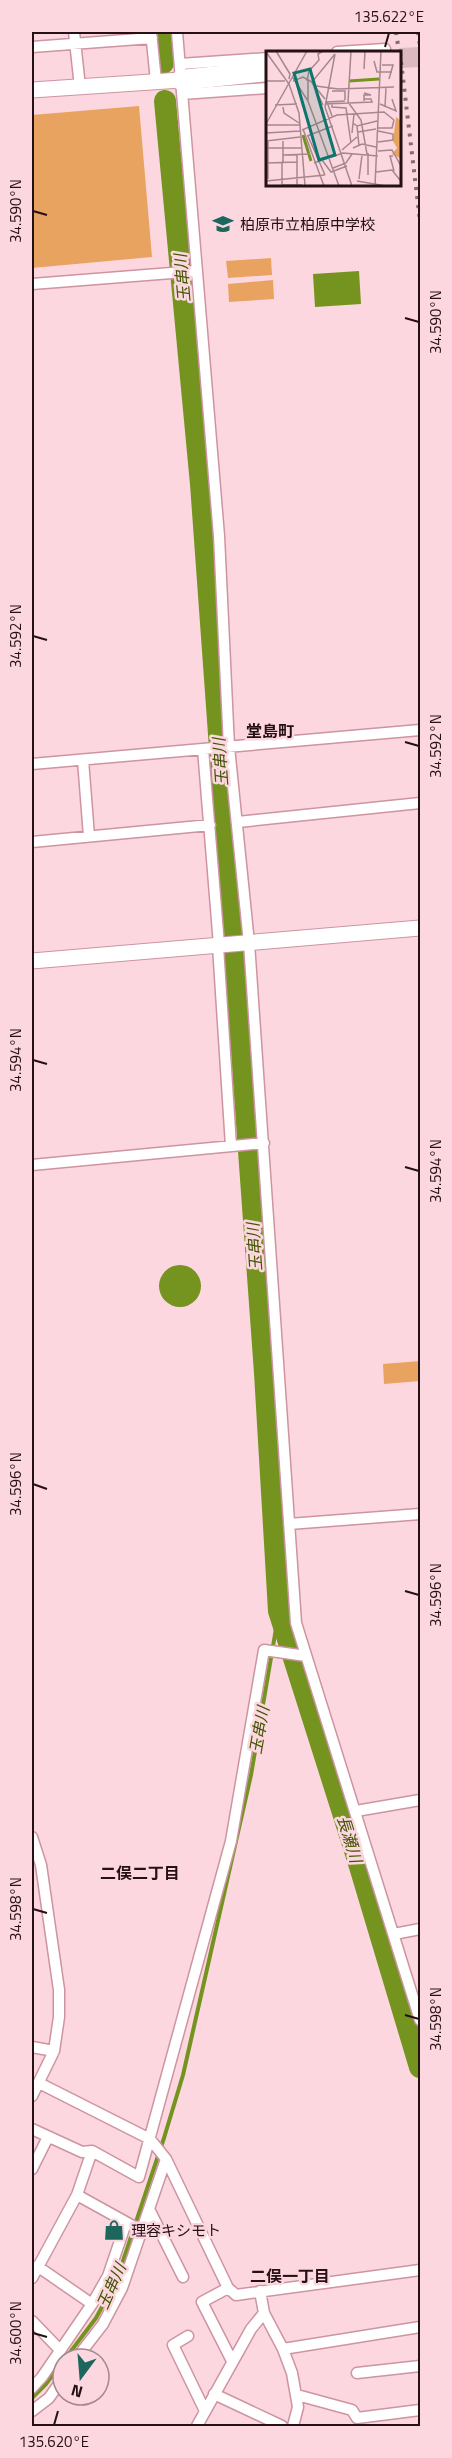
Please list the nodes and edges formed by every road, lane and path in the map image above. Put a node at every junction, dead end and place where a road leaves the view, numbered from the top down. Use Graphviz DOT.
graph roads {
  1 [pos="74,32"];
  2 [pos="177,32"];
  3 [pos="152,35"];
  4 [pos="75,44"];
  5 [pos="32,47"];
  6 [pos="353,51"];
  7 [pos="386,51"];
  8 [pos="266,57"];
  9 [pos="266,71"];
  10 [pos="181,79"];
  11 [pos="156,81"];
  12 [pos="80,87"];
  13 [pos="266,88"];
  14 [pos="32,90"];
  15 [pos="197,271"];
  16 [pos="32,284"];
  17 [pos="420,730"];
  18 [pos="226,747"];
  19 [pos="207,748"];
  20 [pos="83,760"];
  21 [pos="32,764"];
  22 [pos="420,803"];
  23 [pos="238,822"];
  24 [pos="210,825"];
  25 [pos="89,836"];
  26 [pos="32,842"];
  27 [pos="420,928"];
  28 [pos="244,943"];
  29 [pos="220,945"];
  30 [pos="32,961"];
  31 [pos="260,1144"];
  32 [pos="234,1146"];
  33 [pos="32,1165"];
  34 [pos="420,1514"];
  35 [pos="289,1524"];
  36 [pos="306,1656"];
  37 [pos="420,1800"];
  38 [pos="356,1811"];
  39 [pos="32,1837"];
  40 [pos="420,1929"];
  41 [pos="394,1934"];
  42 [pos="420,1974"];
  43 [pos="408,1976"];
  44 [pos="420,2017"];
  45 [pos="32,2047"];
  46 [pos="54,2051"];
  47 [pos="39,2083"];
  48 [pos="32,2096"];
  49 [pos="32,2129"];
  50 [pos="48,2137"];
  51 [pos="150,2139"];
  52 [pos="92,2151"];
  53 [pos="166,2159"];
  54 [pos="32,2169"];
  55 [pos="77,2195"];
  56 [pos="149,2209"];
  57 [pos="126,2223"];
  58 [pos="142,2231"];
  59 [pos="36,2260"];
  60 [pos="420,2270"];
  61 [pos="183,2277"];
  62 [pos="32,2278"];
  63 [pos="228,2288"];
  64 [pos="260,2291"];
  65 [pos="92,2304"];
  66 [pos="264,2313"];
  67 [pos="32,2320"];
  68 [pos="420,2327"];
  69 [pos="188,2336"];
  70 [pos="57,2347"];
  71 [pos="62,2347"];
  72 [pos="85,2347"];
  73 [pos="283,2349"];
  74 [pos="232,2361"];
  75 [pos="51,2364"];
  76 [pos="420,2367"];
  77 [pos="357,2373"];
  78 [pos="32,2388"];
  79 [pos="214,2394"];
  80 [pos="51,2395"];
  81 [pos="297,2395"];
  82 [pos="420,2410"];
  83 [pos="32,2411"];
  84 [pos="206,2411"];
  85 [pos="199,2426"];
  86 [pos="282,2427"];
  87 [pos="293,2427"];
  1 -- 4 [label="street"];
  2 -- 10 [label="street"];
  3 -- 4 [label="street"];
  3 -- 11 [label="street"];
  4 -- 5 [label="street"];
  4 -- 12 [label="street"];
  6 -- 7 [label="street"];
  8 -- 10 [label="street"];
  9 -- 10 [label="highway"];
  10 -- 11 [label="street"];
  10 -- 13 [label="street"];
  10 -- 15 [label="street"];
  11 -- 12 [label="street"];
  12 -- 14 [label="street"];
  15 -- 16 [label="street"];
  15 -- 18 [label="street"];
  17 -- 18 [label="street"];
  18 -- 19 [label="street"];
  18 -- 23 [label="street"];
  19 -- 20 [label="street"];
  19 -- 24 [label="street"];
  20 -- 21 [label="street"];
  20 -- 25 [label="street"];
  22 -- 23 [label="street"];
  23 -- 28 [label="street"];
  24 -- 25 [label="street"];
  24 -- 29 [label="street"];
  25 -- 26 [label="street"];
  27 -- 28 [label="street"];
  28 -- 29 [label="street"];
  28 -- 31 [label="street"];
  29 -- 30 [label="street"];
  29 -- 32 [label="street"];
  31 -- 32 [label="street"];
  31 -- 35 [label="street"];
  32 -- 33 [label="street"];
  34 -- 35 [label="street"];
  35 -- 36 [label="street"];
  36 -- 38 [label="street"];
  36 -- 51 [label="street"];
  37 -- 38 [label="street"];
  38 -- 41 [label="street"];
  39 -- 46 [label="street"];
  40 -- 41 [label="street"];
  41 -- 43 [label="street"];
  42 -- 43 [label="street"];
  43 -- 44 [label="street"];
  45 -- 46 [label="street"];
  46 -- 47 [label="street"];
  47 -- 48 [label="street"];
  47 -- 51 [label="street"];
  49 -- 50 [label="street"];
  50 -- 52 [label="street"];
  50 -- 54 [label="street"];
  51 -- 52 [label="street"];
  51 -- 53 [label="street"];
  52 -- 55 [label="street"];
  53 -- 56 [label="street"];
  53 -- 63 [label="street"];
  55 -- 57 [label="street"];
  55 -- 59 [label="street"];
  56 -- 58 [label="street"];
  56 -- 61 [label="street"];
  57 -- 58 [label="street"];
  57 -- 65 [label="street"];
  58 -- 72 [label="street"];
  59 -- 62 [label="street"];
  59 -- 65 [label="street"];
  60 -- 64 [label="street"];
  63 -- 64 [label="street"];
  63 -- 74 [label="street"];
  64 -- 66 [label="street"];
  65 -- 71 [label="street"];
  66 -- 73 [label="street"];
  66 -- 74 [label="street"];
  67 -- 70 [label="street"];
  68 -- 73 [label="street"];
  69 -- 84 [label="street"];
  73 -- 81 [label="street"];
  74 -- 79 [label="street"];
  75 -- 78 [label="street"];
  76 -- 77 [label="street"];
  79 -- 84 [label="street"];
  79 -- 86 [label="street"];
  80 -- 83 [label="street"];
  81 -- 82 [label="street"];
  81 -- 87 [label="street"];
  84 -- 85 [label="street"];
}
